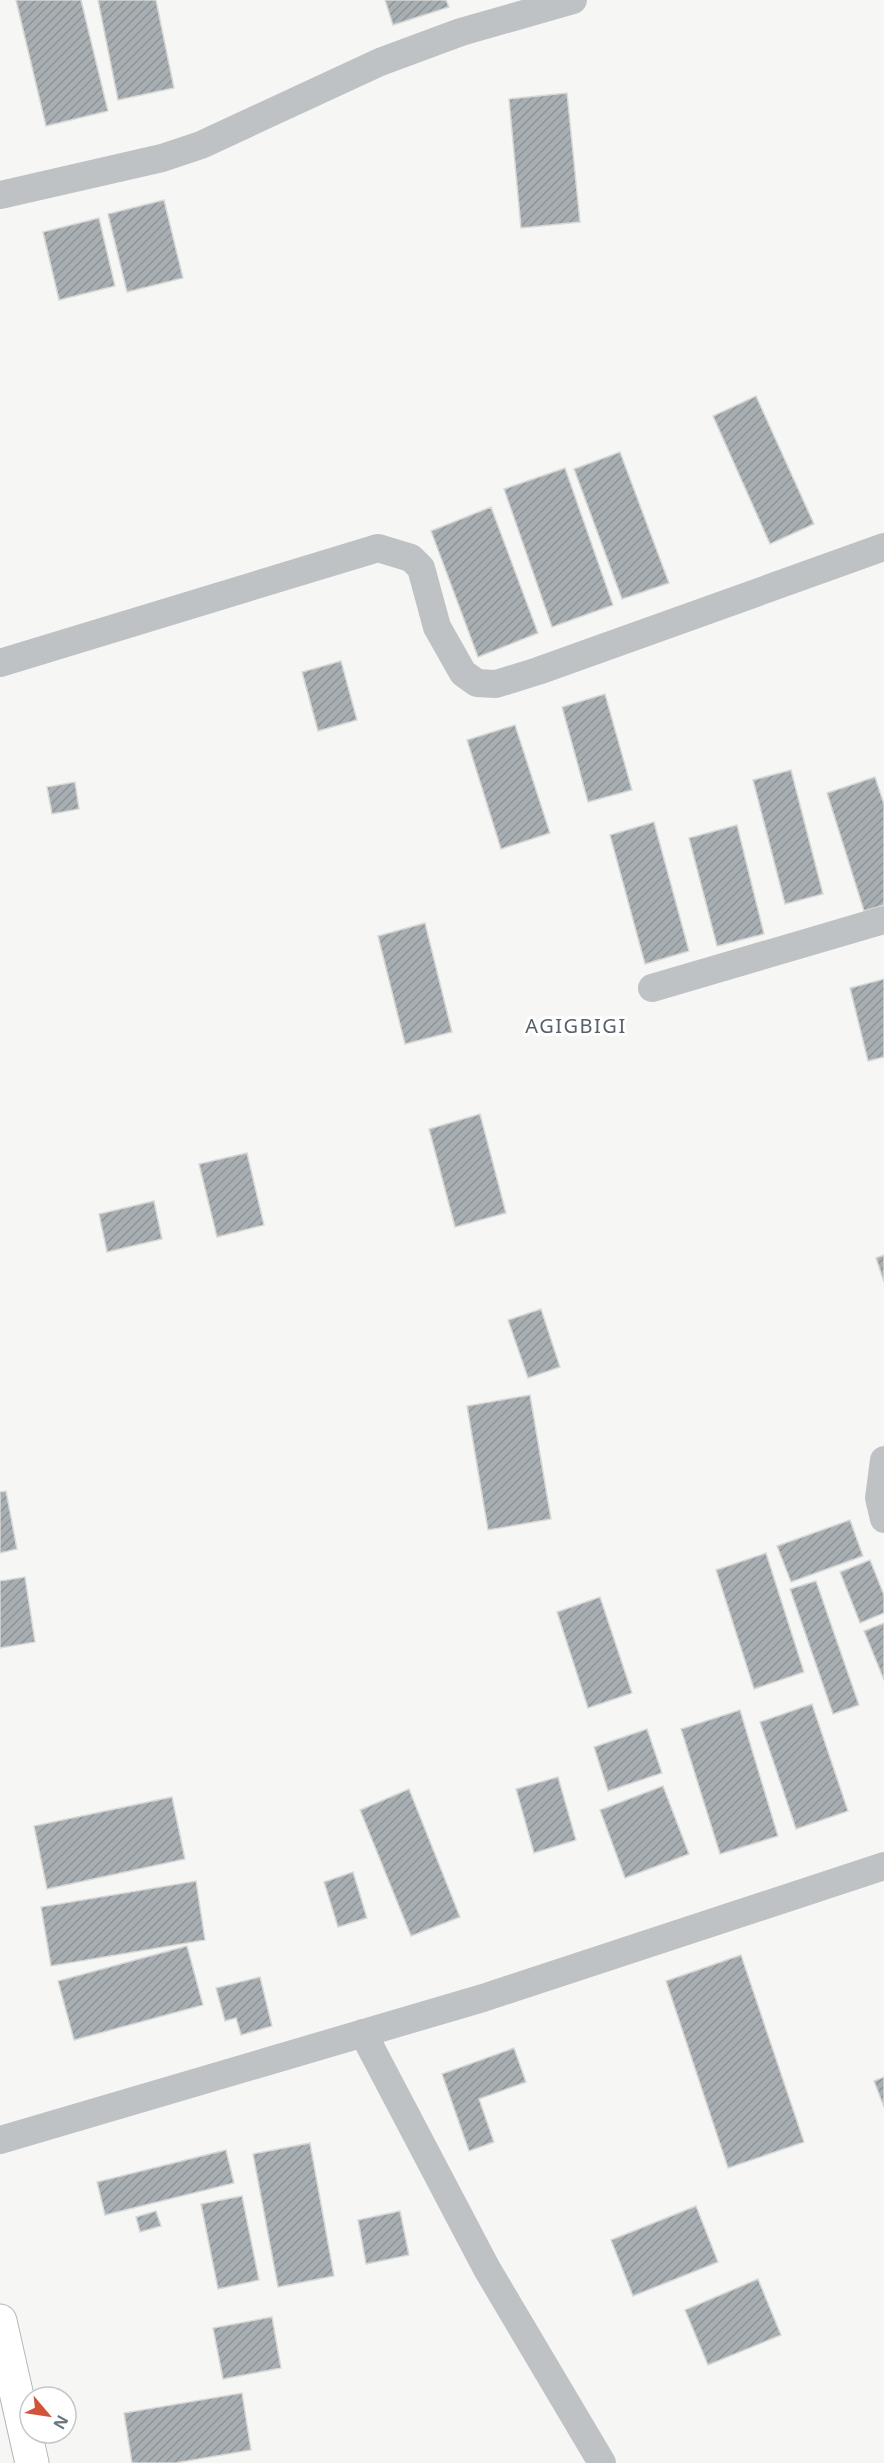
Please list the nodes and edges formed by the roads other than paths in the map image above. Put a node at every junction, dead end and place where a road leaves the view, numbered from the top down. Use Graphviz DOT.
graph roads {
  1 [pos="573,0"];
  2 [pos="0,195"];
  3 [pos="884,547"];
  4 [pos="0,663"];
  5 [pos="884,920"];
  6 [pos="652,988"];
  7 [pos="884,1460"];
  8 [pos="884,1520"];
  9 [pos="884,1866"];
  10 [pos="363,2033"];
  11 [pos="0,2140"];
  12 [pos="0,2321"];
  13 [pos="32,2463"];
  14 [pos="602,2463"];
  1 -- 2 [label="street"];
  3 -- 4 [label="street"];
  5 -- 6 [label="street"];
  7 -- 8 [label="street"];
  9 -- 10 [label="street"];
  10 -- 11 [label="street"];
  10 -- 14 [label="street"];
  12 -- 13 [label="main road"];
}
